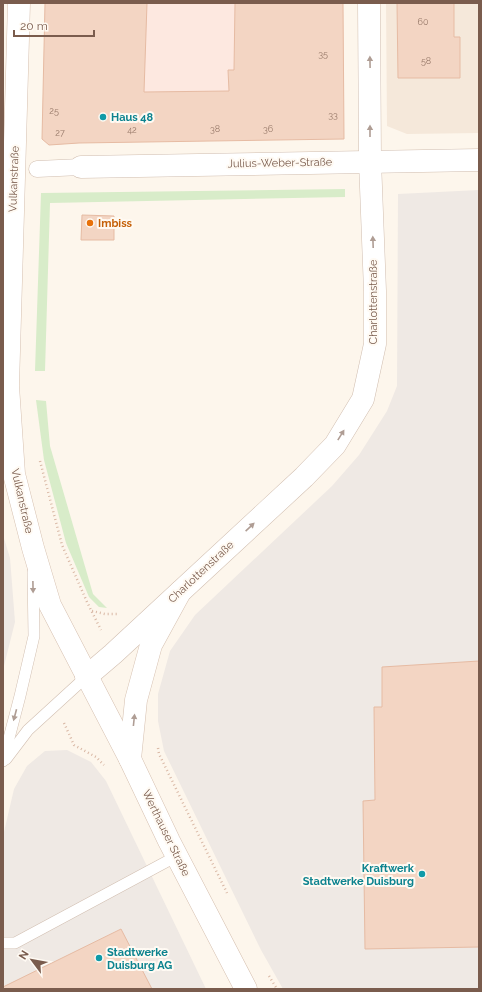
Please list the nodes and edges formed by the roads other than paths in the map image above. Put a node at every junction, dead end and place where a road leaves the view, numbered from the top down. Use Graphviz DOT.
graph roads {
  1 [pos="19,3"];
  2 [pos="369,3"];
  3 [pos="479,160"];
  4 [pos="370,161"];
  5 [pos="81,167"];
  6 [pos="37,168"];
  7 [pos="9,169"];
  8 [pos="8,195"];
  9 [pos="33,548"];
  10 [pos="180,592"];
  11 [pos="86,677"];
  12 [pos="130,759"];
  13 [pos="3,762"];
  14 [pos="177,856"];
  15 [pos="3,943"];
  16 [pos="246,989"];
  1 -- 7 [label="main road, Vulkanstraße"];
  4 -- 2 [label="main road, Charlottenstraße, one-way"];
  3 -- 4 [label="main road, Julius-Weber-Straße"];
  4 -- 5 [label="main road, Julius-Weber-Straße"];
  10 -- 4 [label="main road, Charlottenstraße, one-way"];
  5 -- 6 [label="street"];
  7 -- 8 [label="main road, Vulkanstraße"];
  8 -- 9 [label="main road, Vulkanstraße"];
  9 -- 11 [label="main road, Vulkanstraße"];
  9 -- 13 [label="lane, one-way"];
  10 -- 11 [label="main road, Charlottenstraße"];
  12 -- 10 [label="main road, one-way"];
  11 -- 12 [label="main road, Werthauser Straße"];
  11 -- 13 [label="lane"];
  12 -- 14 [label="main road, Werthauser Straße"];
  14 -- 15 [label="lane"];
  14 -- 16 [label="main road, Werthauser Straße"];
}
